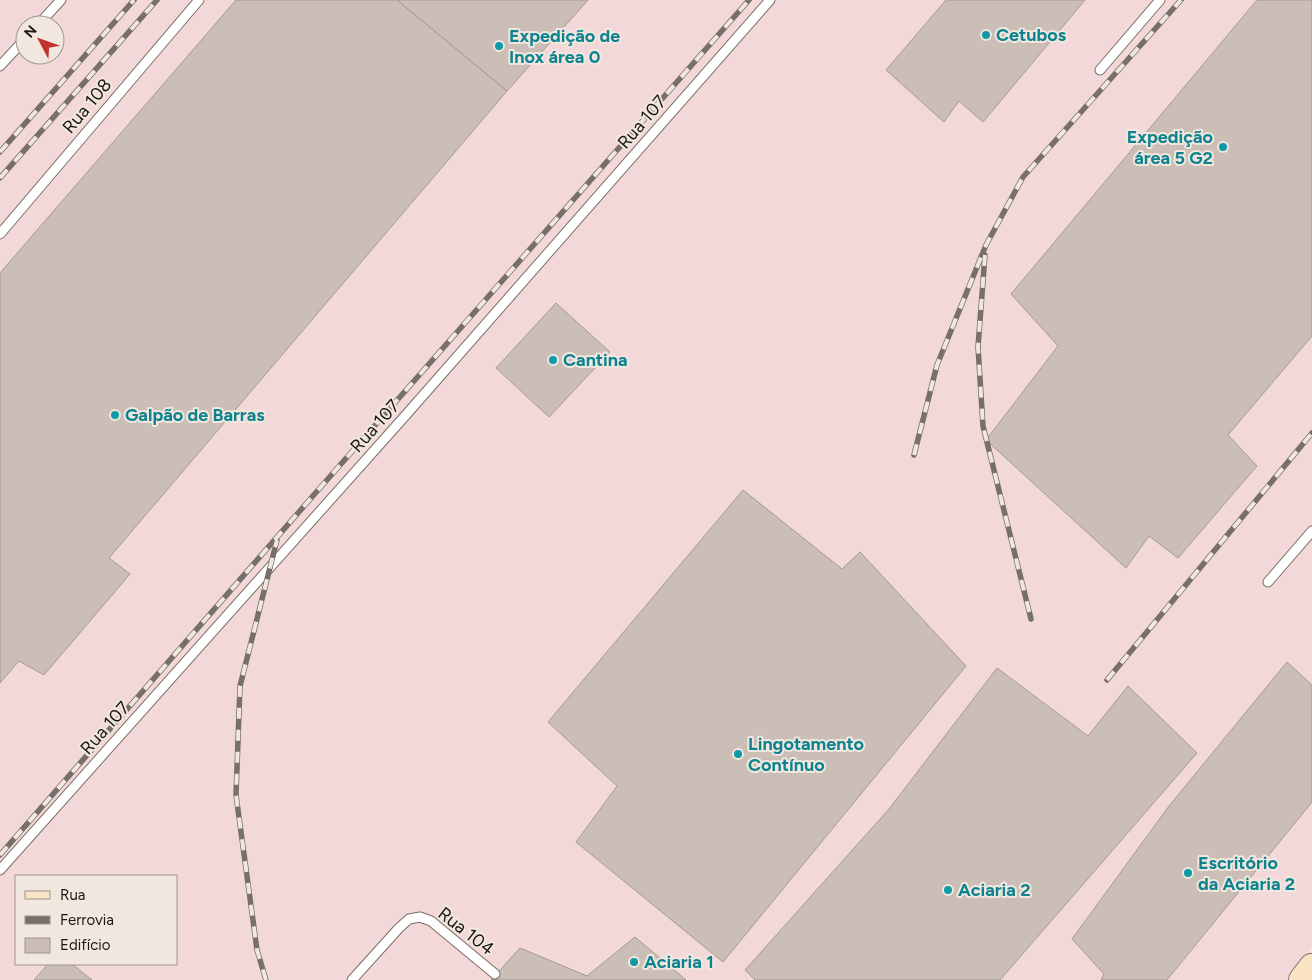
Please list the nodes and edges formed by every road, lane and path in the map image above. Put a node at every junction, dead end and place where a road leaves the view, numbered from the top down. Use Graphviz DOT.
graph roads {
  1 [pos="61,0"];
  2 [pos="199,0"];
  3 [pos="770,0"];
  4 [pos="1160,0"];
  5 [pos="47,15"];
  6 [pos="15,50"];
  7 [pos="0,66"];
  8 [pos="1100,70"];
  9 [pos="0,234"];
  10 [pos="1312,531"];
  11 [pos="1268,582"];
  12 [pos="0,870"];
  13 [pos="1312,967"];
  14 [pos="495,974"];
  15 [pos="352,980"];
  16 [pos="1302,980"];
  1 -- 5 [label="lane"];
  2 -- 9 [label="lane, Rua 108"];
  3 -- 12 [label="lane, Rua 107"];
  4 -- 8 [label="lane"];
  6 -- 7 [label="lane"];
  10 -- 11 [label="lane"];
  13 -- 16 [label="main road"];
  14 -- 15 [label="lane, Rua 104"];
}
